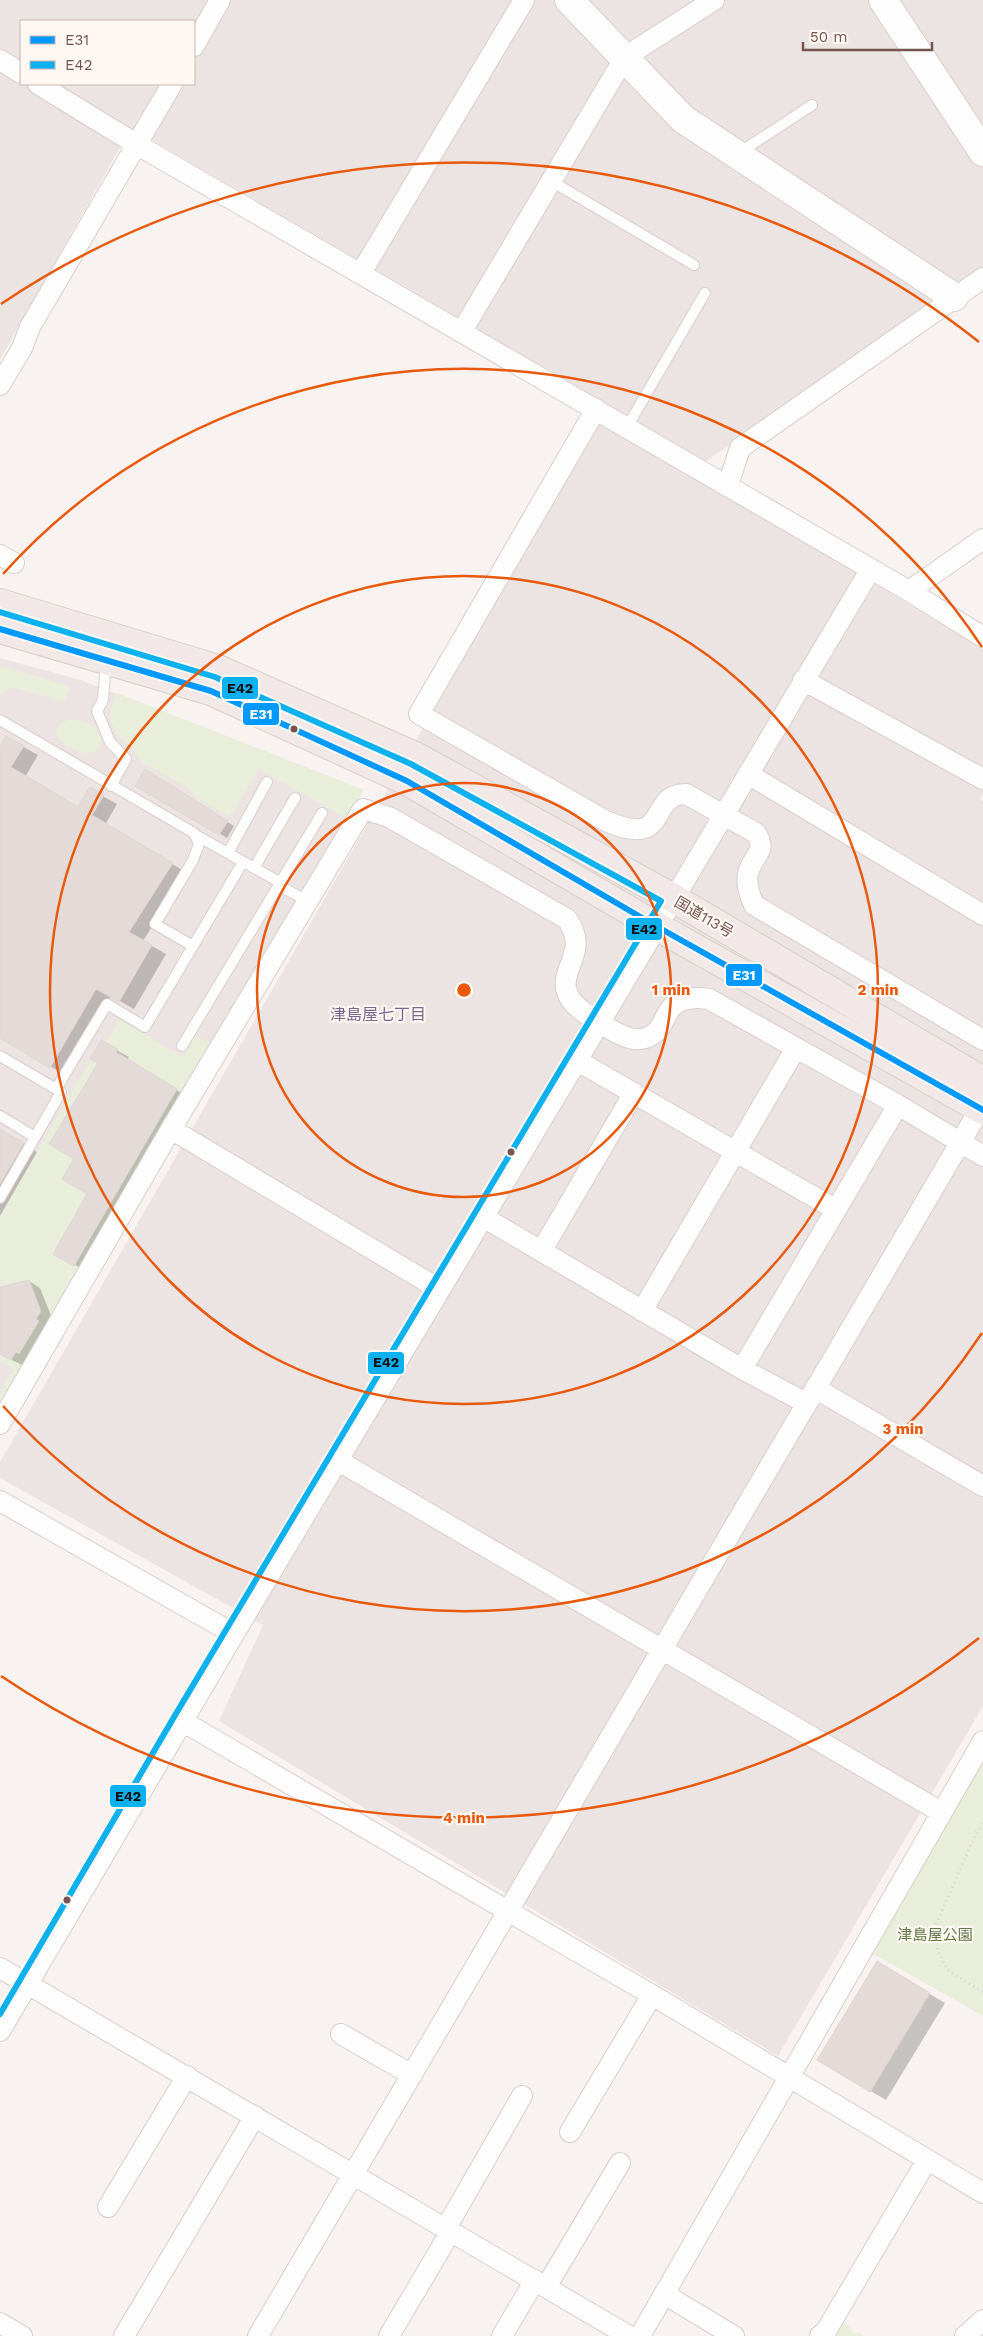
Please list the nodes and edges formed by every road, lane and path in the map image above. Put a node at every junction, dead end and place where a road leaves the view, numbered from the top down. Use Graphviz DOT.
graph roads {
  1 [pos="220,0"];
  2 [pos="524,0"];
  3 [pos="569,0"];
  4 [pos="714,0"];
  5 [pos="883,0"];
  6 [pos="195,44"];
  7 [pos="625,57"];
  8 [pos="0,60"];
  9 [pos="20,73"];
  10 [pos="40,85"];
  11 [pos="171,85"];
  12 [pos="812,105"];
  13 [pos="136,144"];
  14 [pos="983,152"];
  15 [pos="736,155"];
  16 [pos="551,181"];
  17 [pos="694,265"];
  18 [pos="361,273"];
  19 [pos="983,278"];
  20 [pos="705,293"];
  21 [pos="954,297"];
  22 [pos="462,331"];
  23 [pos="0,385"];
  24 [pos="596,409"];
  25 [pos="627,427"];
  26 [pos="728,485"];
  27 [pos="983,539"];
  28 [pos="871,569"];
  29 [pos="909,591"];
  30 [pos="0,603"];
  31 [pos="0,629"];
  32 [pos="983,638"];
  33 [pos="106,660"];
  34 [pos="804,680"];
  35 [pos="0,720"];
  36 [pos="748,774"];
  37 [pos="983,779"];
  38 [pos="267,782"];
  39 [pos="111,786"];
  40 [pos="296,798"];
  41 [pos="322,813"];
  42 [pos="722,814"];
  43 [pos="194,833"];
  44 [pos="228,853"];
  45 [pos="243,862"];
  46 [pos="254,868"];
  47 [pos="280,884"];
  48 [pos="673,898"];
  49 [pos="308,901"];
  50 [pos="983,915"];
  51 [pos="656,926"];
  52 [pos="193,946"];
  53 [pos="599,1022"];
  54 [pos="983,1040"];
  55 [pos="182,1046"];
  56 [pos="796,1048"];
  57 [pos="0,1056"];
  58 [pos="576,1060"];
  59 [pos="983,1081"];
  60 [pos="56,1089"];
  61 [pos="634,1093"];
  62 [pos="898,1105"];
  63 [pos="982,1109"];
  64 [pos="0,1116"];
  65 [pos="171,1129"];
  66 [pos="35,1137"];
  67 [pos="961,1142"];
  68 [pos="735,1152"];
  69 [pos="983,1156"];
  70 [pos="0,1198"];
  71 [pos="835,1209"];
  72 [pos="483,1217"];
  73 [pos="542,1250"];
  74 [pos="439,1289"];
  75 [pos="642,1311"];
  76 [pos="742,1369"];
  77 [pos="810,1395"];
  78 [pos="0,1424"];
  79 [pos="337,1460"];
  80 [pos="983,1486"];
  81 [pos="0,1501"];
  82 [pos="234,1634"];
  83 [pos="662,1648"];
  84 [pos="182,1721"];
  85 [pos="983,1741"];
  86 [pos="942,1812"];
  87 [pos="983,1824"];
  88 [pos="508,1910"];
  89 [pos="0,1968"];
  90 [pos="27,1984"];
  91 [pos="983,1992"];
  92 [pos="652,1995"];
  93 [pos="0,2031"];
  94 [pos="341,2034"];
  95 [pos="412,2075"];
  96 [pos="187,2076"];
  97 [pos="789,2077"];
  98 [pos="522,2096"];
  99 [pos="255,2116"];
  100 [pos="570,2132"];
  101 [pos="927,2160"];
  102 [pos="620,2163"];
  103 [pos="354,2174"];
  104 [pos="981,2187"];
  105 [pos="108,2207"];
  106 [pos="448,2230"];
  107 [pos="541,2284"];
  108 [pos="664,2294"];
  109 [pos="983,2320"];
  110 [pos="0,2324"];
  111 [pos="22,2336"];
  112 [pos="124,2336"];
  113 [pos="258,2336"];
  114 [pos="389,2336"];
  115 [pos="502,2336"];
  116 [pos="629,2336"];
  117 [pos="640,2336"];
  118 [pos="734,2336"];
  119 [pos="820,2336"];
  120 [pos="965,2336"];
  1 -- 6 [label="street"];
  2 -- 18 [label="street"];
  3 -- 7 [label="street"];
  4 -- 7 [label="street"];
  5 -- 14 [label="street"];
  7 -- 15 [label="street"];
  7 -- 16 [label="street"];
  8 -- 9 [label="street"];
  10 -- 13 [label="street"];
  11 -- 13 [label="street"];
  12 -- 15 [label="lane"];
  13 -- 18 [label="street"];
  13 -- 23 [label="street"];
  15 -- 21 [label="street"];
  16 -- 17 [label="lane"];
  16 -- 22 [label="street"];
  18 -- 22 [label="street"];
  19 -- 21 [label="street"];
  20 -- 25 [label="lane"];
  21 -- 26 [label="street"];
  22 -- 24 [label="street"];
  24 -- 25 [label="street"];
  24 -- 42 [label="street"];
  25 -- 26 [label="street"];
  26 -- 28 [label="street"];
  27 -- 29 [label="street"];
  28 -- 29 [label="street"];
  28 -- 34 [label="street"];
  29 -- 32 [label="street"];
  30 -- 48 [label="highway, 国道113号"];
  31 -- 33 [label="highway, 国道113号"];
  33 -- 39 [label="lane"];
  33 -- 51 [label="highway, 国道113号"];
  34 -- 36 [label="street"];
  34 -- 37 [label="street"];
  35 -- 39 [label="lane"];
  36 -- 42 [label="street"];
  36 -- 50 [label="street"];
  38 -- 44 [label="lane"];
  39 -- 43 [label="lane"];
  40 -- 46 [label="lane"];
  41 -- 47 [label="lane"];
  42 -- 48 [label="street"];
  42 -- 54 [label="street"];
  43 -- 44 [label="lane"];
  43 -- 52 [label="lane"];
  44 -- 45 [label="lane"];
  45 -- 46 [label="lane"];
  45 -- 52 [label="lane"];
  46 -- 47 [label="lane"];
  47 -- 49 [label="lane"];
  47 -- 55 [label="lane"];
  48 -- 51 [label="street"];
  48 -- 59 [label="highway, 国道113号"];
  49 -- 53 [label="street"];
  49 -- 65 [label="street"];
  51 -- 53 [label="street"];
  51 -- 63 [label="highway, 国道113号"];
  52 -- 60 [label="lane"];
  53 -- 56 [label="street"];
  53 -- 58 [label="street"];
  56 -- 62 [label="street"];
  56 -- 68 [label="street"];
  57 -- 60 [label="lane"];
  58 -- 61 [label="street"];
  58 -- 72 [label="street"];
  60 -- 66 [label="lane"];
  61 -- 68 [label="street"];
  61 -- 73 [label="street"];
  62 -- 67 [label="street"];
  62 -- 71 [label="street"];
  63 -- 67 [label="street"];
  64 -- 66 [label="lane"];
  65 -- 74 [label="street"];
  65 -- 78 [label="street"];
  66 -- 70 [label="lane"];
  67 -- 69 [label="street"];
  67 -- 77 [label="street"];
  68 -- 71 [label="street"];
  68 -- 75 [label="street"];
  71 -- 76 [label="street"];
  72 -- 73 [label="street"];
  72 -- 74 [label="street"];
  73 -- 75 [label="street"];
  74 -- 79 [label="street"];
  75 -- 76 [label="street"];
  76 -- 77 [label="street"];
  77 -- 80 [label="street"];
  77 -- 83 [label="street"];
  79 -- 82 [label="street"];
  79 -- 83 [label="street"];
  81 -- 82 [label="street"];
  82 -- 84 [label="street"];
  83 -- 86 [label="street"];
  83 -- 88 [label="street"];
  84 -- 88 [label="street"];
  84 -- 90 [label="street"];
  85 -- 86 [label="street"];
  86 -- 97 [label="street"];
  87 -- 91 [label="path"];
  88 -- 92 [label="street"];
  88 -- 95 [label="street"];
  89 -- 90 [label="street"];
  90 -- 93 [label="street"];
  90 -- 96 [label="street"];
  92 -- 97 [label="street"];
  92 -- 100 [label="street"];
  94 -- 95 [label="street"];
  95 -- 103 [label="street"];
  96 -- 99 [label="street"];
  96 -- 105 [label="street"];
  97 -- 101 [label="street"];
  97 -- 108 [label="street"];
  98 -- 106 [label="street"];
  99 -- 103 [label="street"];
  99 -- 112 [label="street"];
  101 -- 104 [label="street"];
  101 -- 119 [label="street"];
  102 -- 107 [label="street"];
  103 -- 106 [label="street"];
  103 -- 113 [label="street"];
  106 -- 107 [label="street"];
  106 -- 114 [label="street"];
  107 -- 115 [label="street"];
  107 -- 116 [label="street"];
  108 -- 117 [label="street"];
  108 -- 118 [label="street"];
  109 -- 120 [label="street"];
  110 -- 111 [label="street"];
}
